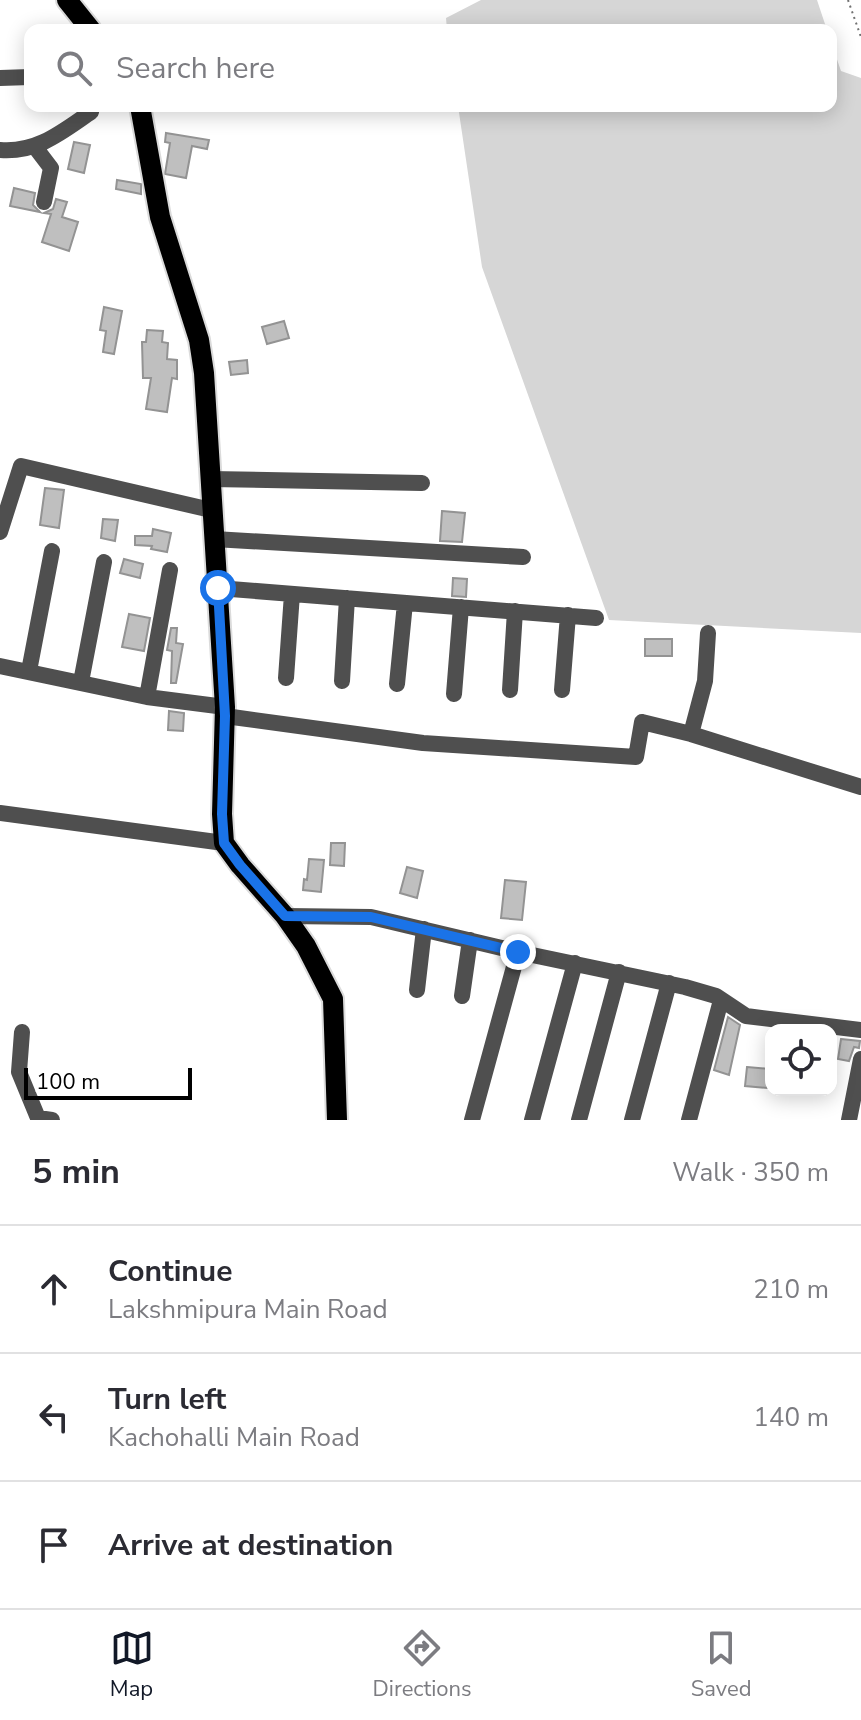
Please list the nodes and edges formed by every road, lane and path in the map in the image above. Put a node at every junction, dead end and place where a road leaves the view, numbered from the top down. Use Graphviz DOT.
graph roads {
  1 [pos="67,0"];
  2 [pos="848,0"];
  3 [pos="86,24"];
  4 [pos="861,37"];
  5 [pos="24,77"];
  6 [pos="0,78"];
  7 [pos="91,112"];
  8 [pos="141,112"];
  9 [pos="35,147"];
  10 [pos="0,150"];
  11 [pos="44,202"];
  12 [pos="210,479"];
  13 [pos="422,483"];
  14 [pos="211,510"];
  15 [pos="0,532"];
  16 [pos="214,539"];
  17 [pos="52,551"];
  18 [pos="523,557"];
  19 [pos="104,562"];
  20 [pos="170,570"];
  21 [pos="218,588"];
  22 [pos="292,594"];
  23 [pos="347,598"];
  24 [pos="405,603"];
  25 [pos="461,607"];
  26 [pos="515,611"];
  27 [pos="568,615"];
  28 [pos="596,618"];
  29 [pos="708,633"];
  30 [pos="0,666"];
  31 [pos="29,671"];
  32 [pos="286,678"];
  33 [pos="342,681"];
  34 [pos="81,682"];
  35 [pos="397,684"];
  36 [pos="510,690"];
  37 [pos="562,690"];
  38 [pos="454,694"];
  39 [pos="147,697"];
  40 [pos="225,712"];
  41 [pos="691,734"];
  42 [pos="861,787"];
  43 [pos="0,813"];
  44 [pos="224,843"];
  45 [pos="285,916"];
  46 [pos="424,929"];
  47 [pos="470,940"];
  48 [pos="518,952"];
  49 [pos="575,963"];
  50 [pos="619,972"];
  51 [pos="669,983"];
  52 [pos="417,990"];
  53 [pos="462,996"];
  54 [pos="721,1000"];
  55 [pos="861,1030"];
  56 [pos="22,1032"];
  57 [pos="861,1059"];
  58 [pos="52,1120"];
  59 [pos="337,1120"];
  60 [pos="472,1120"];
  61 [pos="532,1120"];
  62 [pos="579,1120"];
  63 [pos="632,1120"];
  64 [pos="689,1120"];
  65 [pos="849,1120"];
  1 -- 3 [label="main road"];
  2 -- 4 [label="path"];
  5 -- 6 [label="street"];
  7 -- 9 [label="street"];
  8 -- 12 [label="main road"];
  9 -- 10 [label="street"];
  9 -- 11 [label="street"];
  12 -- 13 [label="street"];
  12 -- 14 [label="main road"];
  14 -- 15 [label="street"];
  14 -- 16 [label="main road"];
  16 -- 18 [label="street"];
  16 -- 21 [label="main road"];
  17 -- 31 [label="street"];
  19 -- 34 [label="street"];
  20 -- 39 [label="street"];
  21 -- 22 [label="street"];
  21 -- 40 [label="main road"];
  22 -- 23 [label="street"];
  22 -- 32 [label="street"];
  23 -- 24 [label="street"];
  23 -- 33 [label="street"];
  24 -- 25 [label="street"];
  24 -- 35 [label="street"];
  25 -- 26 [label="street"];
  25 -- 38 [label="street"];
  26 -- 27 [label="street"];
  26 -- 36 [label="street"];
  27 -- 28 [label="street"];
  27 -- 37 [label="street"];
  29 -- 41 [label="street"];
  30 -- 31 [label="street"];
  31 -- 34 [label="street"];
  34 -- 39 [label="street"];
  39 -- 40 [label="street"];
  40 -- 41 [label="street"];
  40 -- 44 [label="main road"];
  41 -- 42 [label="street"];
  43 -- 44 [label="street"];
  44 -- 45 [label="main road"];
  45 -- 46 [label="street"];
  45 -- 59 [label="main road"];
  46 -- 47 [label="street"];
  46 -- 52 [label="street"];
  47 -- 48 [label="street"];
  47 -- 53 [label="street"];
  48 -- 49 [label="street"];
  48 -- 60 [label="street"];
  49 -- 50 [label="street"];
  49 -- 61 [label="street"];
  50 -- 51 [label="street"];
  50 -- 62 [label="street"];
  51 -- 54 [label="street"];
  51 -- 63 [label="street"];
  54 -- 55 [label="street"];
  54 -- 64 [label="street"];
  56 -- 58 [label="street"];
  57 -- 65 [label="street"];
}
